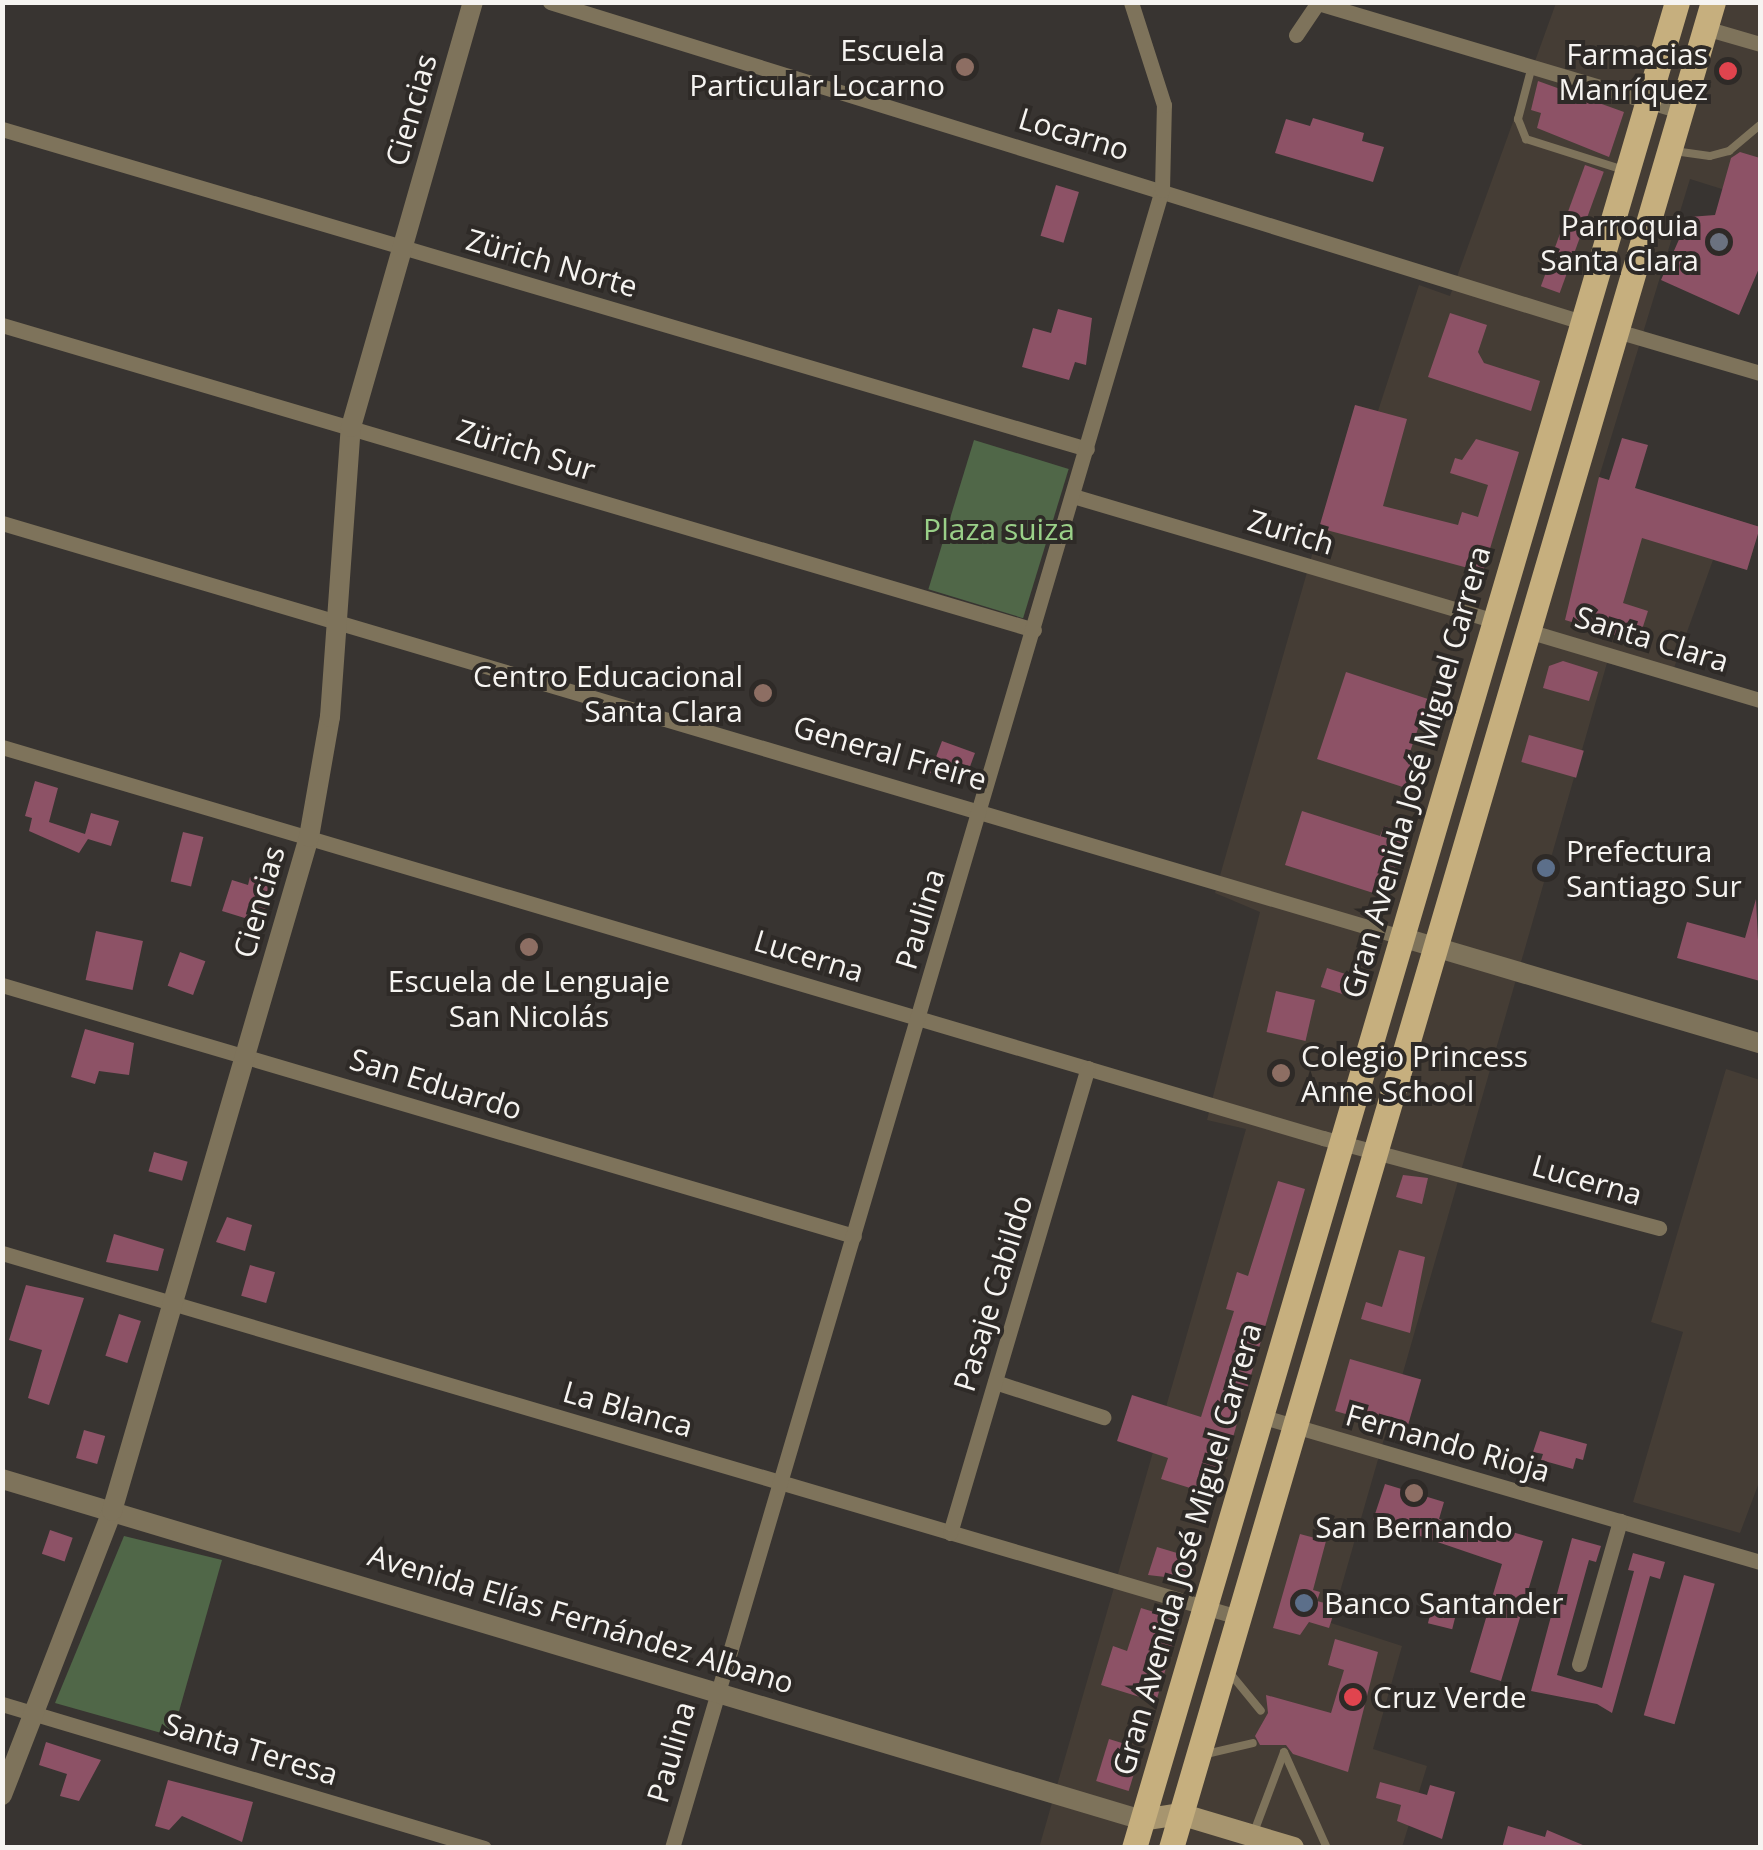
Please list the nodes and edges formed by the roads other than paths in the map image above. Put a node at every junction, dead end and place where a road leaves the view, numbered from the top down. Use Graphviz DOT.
graph roads {
  1 [pos="473,2"];
  2 [pos="550,2"];
  3 [pos="1677,2"];
  4 [pos="1713,2"];
  5 [pos="1132,3"];
  6 [pos="1705,28"];
  7 [pos="1296,34"];
  8 [pos="1760,44"];
  9 [pos="1532,66"];
  10 [pos="1648,101"];
  11 [pos="1682,110"];
  12 [pos="1760,125"];
  13 [pos="2,129"];
  14 [pos="1670,150"];
  15 [pos="1627,171"];
  16 [pos="1162,190"];
  17 [pos="404,248"];
  18 [pos="2,324"];
  19 [pos="1616,332"];
  20 [pos="1578,334"];
  21 [pos="1760,373"];
  22 [pos="351,427"];
  23 [pos="1087,449"];
  24 [pos="1073,496"];
  25 [pos="2,523"];
  26 [pos="1494,621"];
  27 [pos="336,622"];
  28 [pos="1034,630"];
  29 [pos="1528,631"];
  30 [pos="1760,700"];
  31 [pos="2,747"];
  32 [pos="981,811"];
  33 [pos="309,837"];
  34 [pos="1401,937"];
  35 [pos="1436,947"];
  36 [pos="2,985"];
  37 [pos="919,1018"];
  38 [pos="1760,1043"];
  39 [pos="245,1056"];
  40 [pos="1088,1068"];
  41 [pos="1341,1142"];
  42 [pos="1376,1150"];
  43 [pos="1659,1228"];
  44 [pos="854,1236"];
  45 [pos="2,1254"];
  46 [pos="172,1304"];
  47 [pos="995,1382"];
  48 [pos="1260,1416"];
  49 [pos="1103,1418"];
  50 [pos="1294,1426"];
  51 [pos="2,1479"];
  52 [pos="780,1482"];
  53 [pos="112,1511"];
  54 [pos="1620,1521"];
  55 [pos="950,1533"];
  56 [pos="1760,1562"];
  57 [pos="1204,1607"];
  58 [pos="1238,1617"];
  59 [pos="1579,1664"];
  60 [pos="1224,1665"];
  61 [pos="718,1691"];
  62 [pos="2,1704"];
  63 [pos="1261,1711"];
  64 [pos="35,1714"];
  65 [pos="1253,1744"];
  66 [pos="1197,1756"];
  67 [pos="2,1795"];
  68 [pos="1180,1814"];
  69 [pos="1142,1820"];
  70 [pos="1252,1836"];
  71 [pos="484,1848"];
  72 [pos="672,1848"];
  73 [pos="1134,1848"];
  74 [pos="1168,1848"];
  75 [pos="1293,1848"];
  76 [pos="1327,1848"];
  1 -- 17 [label="street, Ciencias"];
  2 -- 16 [label="street, Locarno"];
  3 -- 10 [label="main road, Gran Avenida José Miguel Carrera"];
  4 -- 6 [label="main road"];
  5 -- 16 [label="street, Paulina"];
  6 -- 8 [label="street"];
  6 -- 11 [label="main road"];
  7 -- 9 [label="street"];
  9 -- 10 [label="street"];
  9 -- 15 [label="lane"];
  10 -- 11 [label="street"];
  10 -- 15 [label="main road, Gran Avenida José Miguel Carrera"];
  11 -- 14 [label="main road"];
  12 -- 14 [label="lane"];
  13 -- 17 [label="street, Zürich Norte"];
  14 -- 19 [label="main road"];
  15 -- 20 [label="main road, Gran Avenida José Miguel Carrera"];
  16 -- 20 [label="street, Locarno"];
  16 -- 23 [label="street, Paulina"];
  17 -- 22 [label="street, Ciencias"];
  17 -- 23 [label="street, Zürich Norte"];
  18 -- 22 [label="street, Zürich Sur"];
  19 -- 20 [label="main road"];
  19 -- 21 [label="street"];
  19 -- 29 [label="main road"];
  20 -- 26 [label="main road, Gran Avenida José Miguel Carrera"];
  22 -- 27 [label="street, Ciencias"];
  22 -- 28 [label="street, Zürich Sur"];
  23 -- 24 [label="street, Paulina"];
  24 -- 26 [label="street, Zurich"];
  24 -- 28 [label="street, Paulina"];
  25 -- 27 [label="street, General Freire"];
  26 -- 34 [label="main road, Gran Avenida José Miguel Carrera"];
  27 -- 32 [label="street, General Freire"];
  27 -- 33 [label="street, Ciencias"];
  28 -- 32 [label="street, Paulina"];
  29 -- 30 [label="street, Santa Clara"];
  29 -- 35 [label="main road"];
  31 -- 33 [label="street, Lucerna"];
  32 -- 34 [label="street, General Freire"];
  32 -- 37 [label="street, Paulina"];
  33 -- 37 [label="street, Lucerna"];
  33 -- 39 [label="street, Ciencias"];
  34 -- 35 [label="street, General Freire"];
  34 -- 41 [label="main road, Gran Avenida José Miguel Carrera"];
  35 -- 38 [label="street, General Freire"];
  35 -- 42 [label="main road"];
  36 -- 39 [label="street, San Eduardo"];
  37 -- 40 [label="street, Lucerna"];
  37 -- 44 [label="street, Paulina"];
  39 -- 44 [label="street, San Eduardo"];
  39 -- 46 [label="street, Ciencias"];
  40 -- 41 [label="street, Lucerna"];
  40 -- 47 [label="street, Pasaje Cabildo"];
  41 -- 42 [label="street, Lucerna"];
  41 -- 48 [label="main road, Gran Avenida José Miguel Carrera"];
  42 -- 43 [label="street, Lucerna"];
  42 -- 50 [label="main road"];
  44 -- 52 [label="street, Paulina"];
  45 -- 46 [label="street, La Blanca"];
  46 -- 52 [label="street, La Blanca"];
  46 -- 53 [label="street, Ciencias"];
  47 -- 49 [label="street"];
  47 -- 55 [label="street, Pasaje Cabildo"];
  48 -- 50 [label="street, Fernando Rioja"];
  48 -- 57 [label="main road, Gran Avenida José Miguel Carrera"];
  50 -- 54 [label="street, Fernando Rioja"];
  50 -- 58 [label="main road"];
  51 -- 53 [label="street, Avenida Elías Fernández Albano"];
  52 -- 55 [label="street, La Blanca"];
  52 -- 61 [label="street, Paulina"];
  53 -- 61 [label="street, Avenida Elías Fernández Albano"];
  53 -- 64 [label="street, Ciencias"];
  54 -- 56 [label="street, Fernando Rioja"];
  54 -- 59 [label="street"];
  55 -- 57 [label="street, La Blanca"];
  57 -- 58 [label="street, La Blanca"];
  57 -- 69 [label="main road, Gran Avenida José Miguel Carrera"];
  58 -- 60 [label="main road"];
  60 -- 63 [label="lane"];
  60 -- 66 [label="main road"];
  61 -- 69 [label="street, Avenida Elías Fernández Albano"];
  61 -- 72 [label="street, Paulina"];
  62 -- 64 [label="street, Santa Teresa"];
  64 -- 67 [label="street, Ciencias"];
  64 -- 71 [label="street, Santa Teresa"];
  65 -- 66 [label="lane"];
  66 -- 68 [label="main road"];
  68 -- 69 [label="main road, Avenida Elías Fernández Albano"];
  68 -- 70 [label="main road, Avenida Elías Fernández Albano"];
  68 -- 74 [label="main road"];
  69 -- 73 [label="main road, Gran Avenida José Miguel Carrera"];
  69 -- 74 [label="main road"];
  70 -- 75 [label="main road, Avenida Elías Fernández Albano"];
  70 -- 76 [label="lane"];
}
